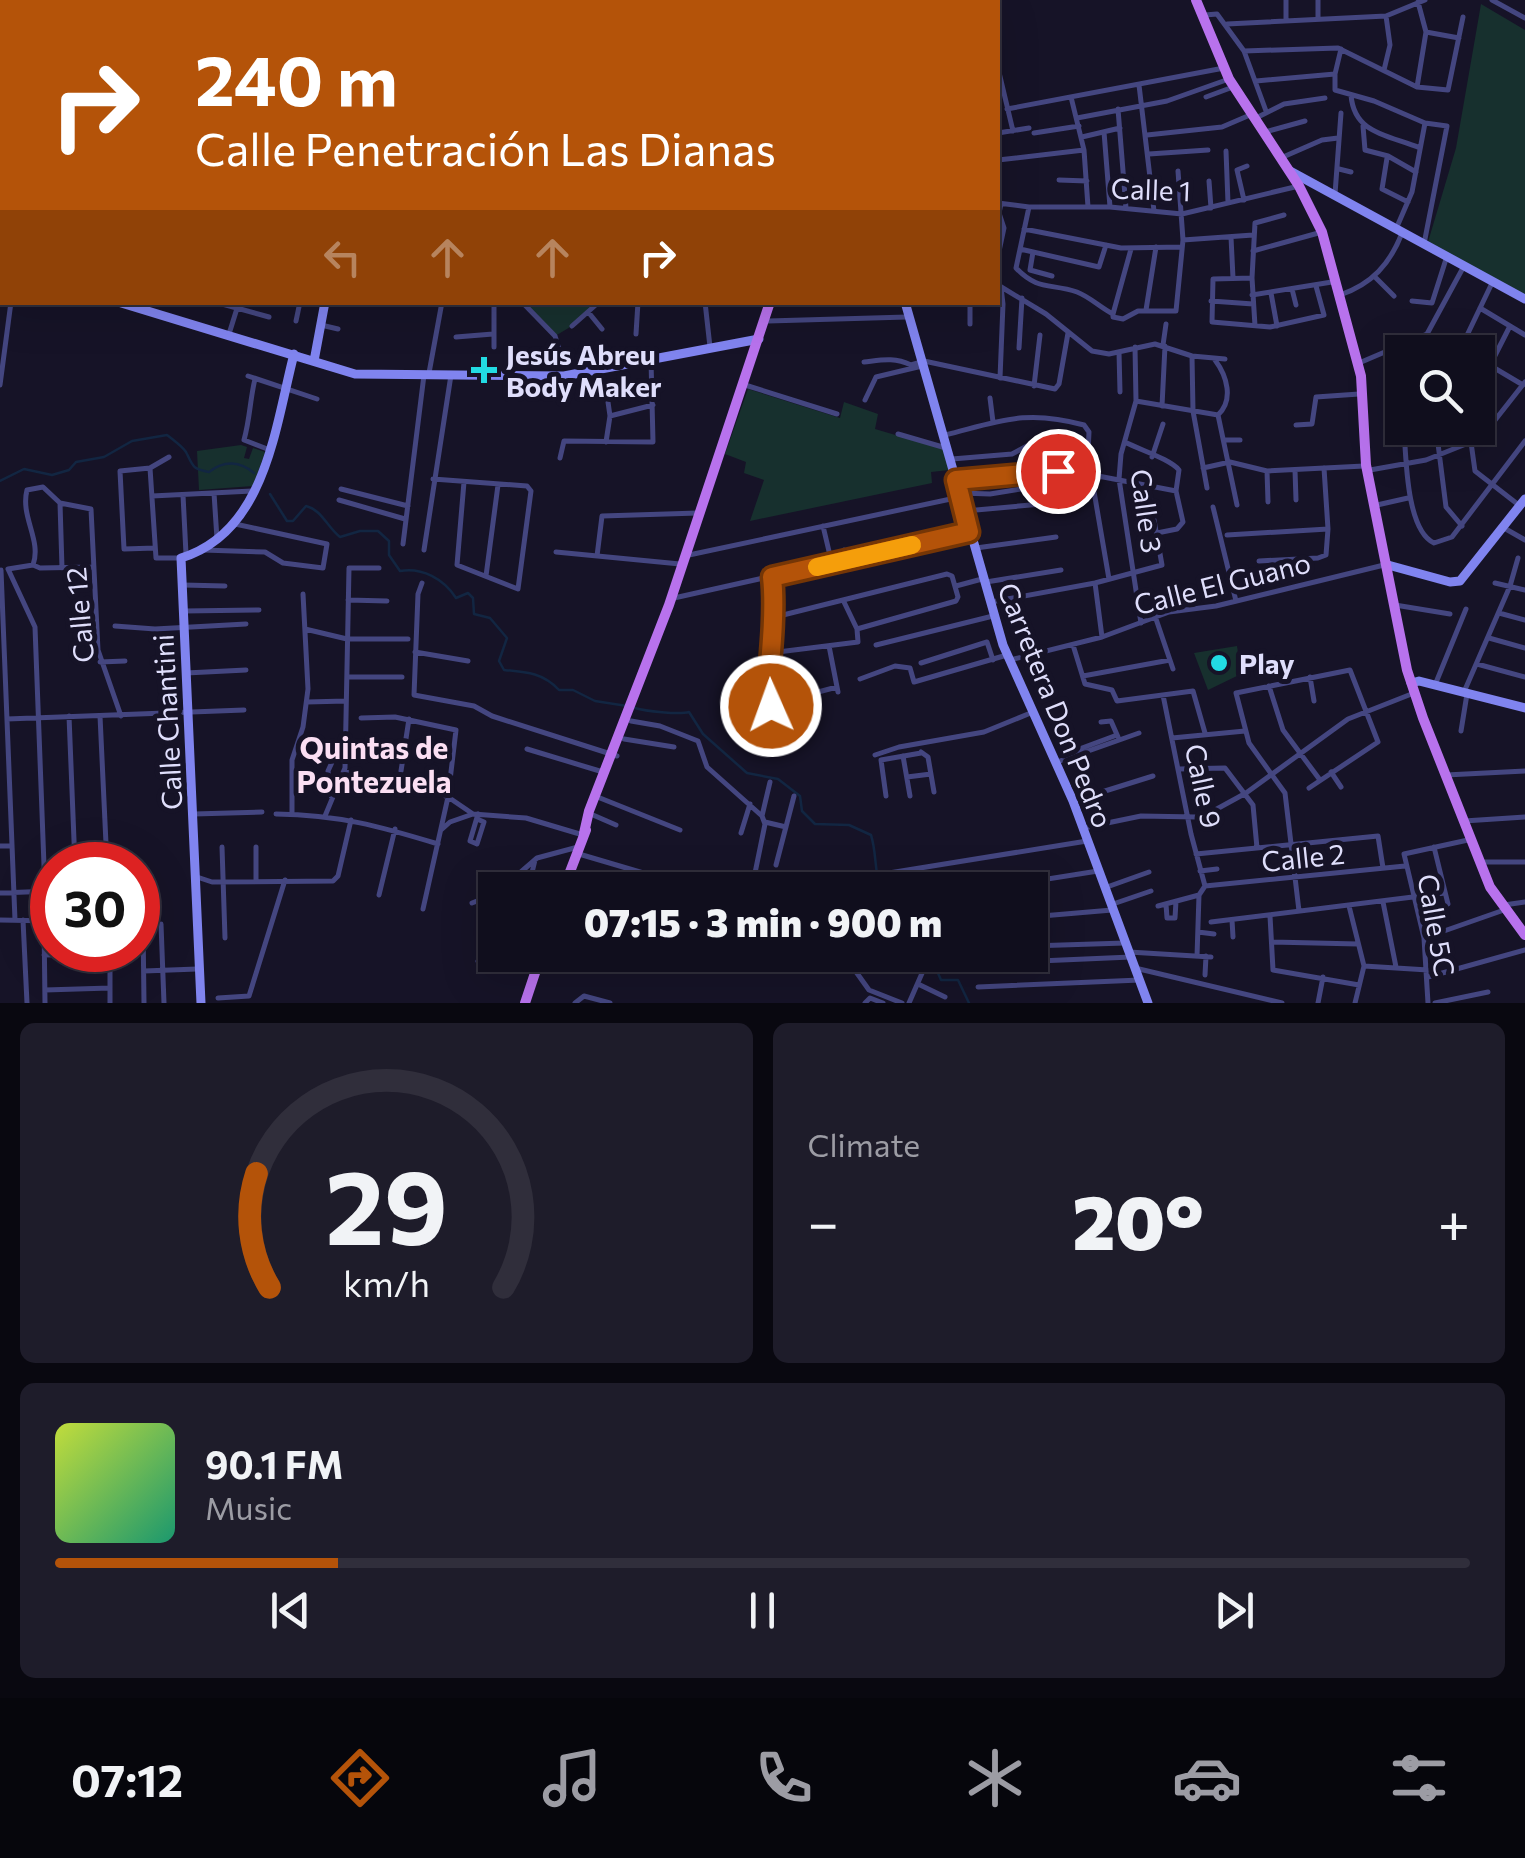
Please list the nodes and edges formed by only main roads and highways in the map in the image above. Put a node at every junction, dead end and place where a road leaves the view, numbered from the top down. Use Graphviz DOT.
graph roads {
  1 [pos="1196,0"];
  2 [pos="772,305"];
  3 [pos="772,305"];
  4 [pos="759,339"];
  5 [pos="629,719"];
  6 [pos="614,755"];
  7 [pos="583,834"];
  8 [pos="569,872"];
  9 [pos="1520,923"];
  10 [pos="1525,935"];
  11 [pos="535,972"];
  12 [pos="525,1003"];
  1 -- 9 [label="main road"];
  2 -- 4 [label="main road"];
  3 -- 4 [label="main road"];
  4 -- 5 [label="main road"];
  5 -- 6 [label="main road"];
  5 -- 6 [label="main road"];
  6 -- 7 [label="main road"];
  6 -- 7 [label="main road"];
  7 -- 8 [label="main road"];
  9 -- 10 [label="main road"];
  11 -- 12 [label="main road"];
}
